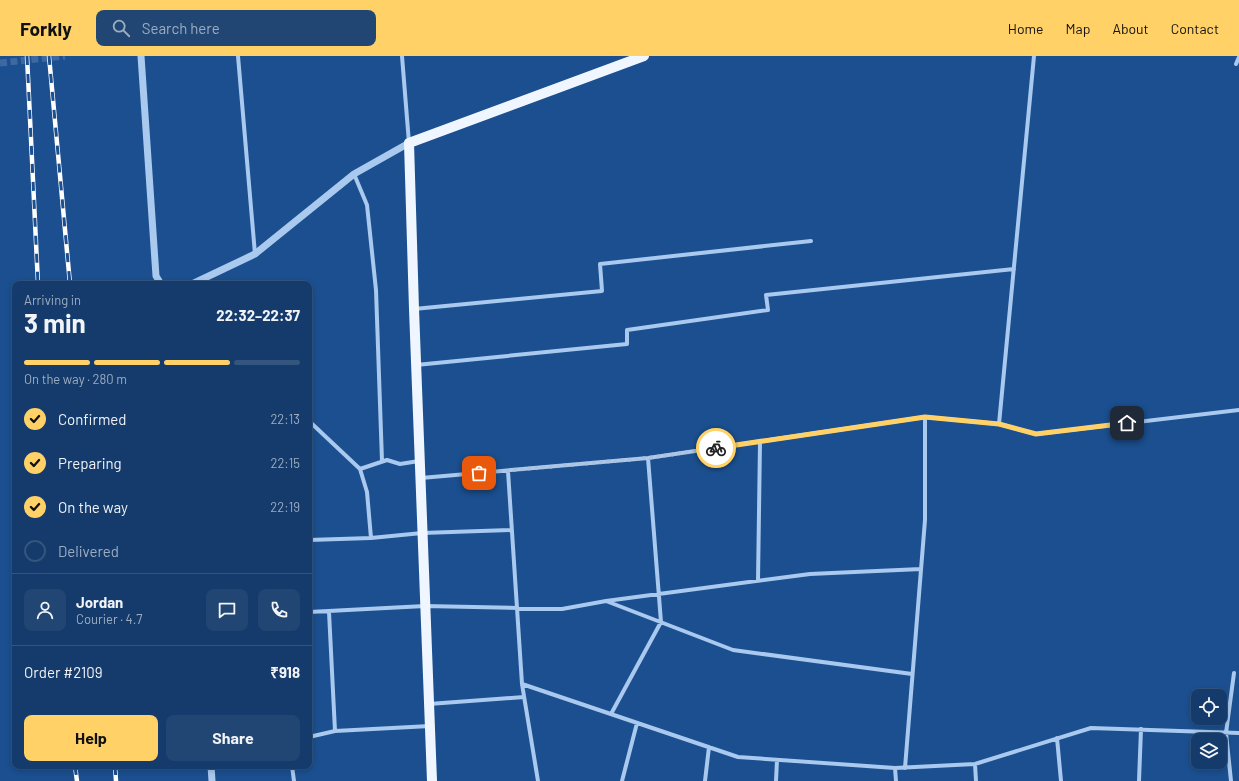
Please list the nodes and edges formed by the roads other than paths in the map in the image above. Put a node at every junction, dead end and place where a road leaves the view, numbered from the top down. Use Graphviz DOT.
graph roads {
  1 [pos="141,56"];
  2 [pos="238,56"];
  3 [pos="402,56"];
  4 [pos="644,56"];
  5 [pos="1034,56"];
  6 [pos="1239,57"];
  7 [pos="1236,64"];
  8 [pos="409,143"];
  9 [pos="354,174"];
  10 [pos="811,241"];
  11 [pos="255,254"];
  12 [pos="1014,269"];
  13 [pos="158,281"];
  14 [pos="198,281"];
  15 [pos="414,309"];
  16 [pos="416,365"];
  17 [pos="1239,410"];
  18 [pos="925,417"];
  19 [pos="312,424"];
  20 [pos="999,424"];
  21 [pos="760,442"];
  22 [pos="648,458"];
  23 [pos="382,461"];
  24 [pos="420,461"];
  25 [pos="360,469"];
  26 [pos="508,471"];
  27 [pos="420,478"];
  28 [pos="512,530"];
  29 [pos="422,533"];
  30 [pos="371,538"];
  31 [pos="312,540"];
  32 [pos="921,569"];
  33 [pos="758,581"];
  34 [pos="659,594"];
  35 [pos="606,601"];
  36 [pos="425,606"];
  37 [pos="518,608"];
  38 [pos="312,612"];
  39 [pos="329,612"];
  40 [pos="661,622"];
  41 [pos="1234,673"];
  42 [pos="912,674"];
  43 [pos="522,684"];
  44 [pos="524,697"];
  45 [pos="429,704"];
  46 [pos="611,714"];
  47 [pos="637,723"];
  48 [pos="430,726"];
  49 [pos="1141,729"];
  50 [pos="335,731"];
  51 [pos="1226,732"];
  52 [pos="1239,733"];
  53 [pos="312,736"];
  54 [pos="1058,738"];
  55 [pos="709,748"];
  56 [pos="777,760"];
  57 [pos="975,764"];
  58 [pos="895,768"];
  59 [pos="905,768"];
  60 [pos="211,769"];
  61 [pos="292,769"];
  62 [pos="212,781"];
  63 [pos="294,781"];
  64 [pos="432,781"];
  65 [pos="538,781"];
  66 [pos="622,781"];
  67 [pos="705,781"];
  68 [pos="776,781"];
  69 [pos="896,781"];
  70 [pos="976,781"];
  71 [pos="1061,781"];
  72 [pos="1139,781"];
  73 [pos="1231,781"];
  1 -- 13 [label="street"];
  2 -- 11 [label="street"];
  3 -- 8 [label="street"];
  4 -- 8 [label="main road"];
  5 -- 12 [label="street"];
  6 -- 7 [label="street"];
  8 -- 9 [label="street"];
  8 -- 15 [label="main road"];
  9 -- 11 [label="street"];
  9 -- 23 [label="street"];
  10 -- 15 [label="street"];
  11 -- 14 [label="street"];
  12 -- 16 [label="street"];
  12 -- 20 [label="street"];
  15 -- 16 [label="main road"];
  16 -- 24 [label="main road"];
  17 -- 20 [label="street"];
  18 -- 20 [label="street"];
  18 -- 21 [label="street"];
  18 -- 32 [label="street"];
  19 -- 25 [label="street"];
  21 -- 22 [label="street"];
  21 -- 33 [label="street"];
  22 -- 26 [label="street"];
  22 -- 34 [label="street"];
  23 -- 24 [label="street"];
  23 -- 25 [label="street"];
  24 -- 27 [label="main road"];
  25 -- 30 [label="street"];
  26 -- 27 [label="street"];
  26 -- 28 [label="street"];
  27 -- 29 [label="main road"];
  28 -- 29 [label="street"];
  28 -- 37 [label="street"];
  29 -- 30 [label="street"];
  29 -- 36 [label="main road"];
  30 -- 31 [label="street"];
  32 -- 33 [label="street"];
  32 -- 42 [label="street"];
  33 -- 34 [label="street"];
  34 -- 35 [label="street"];
  34 -- 40 [label="street"];
  35 -- 37 [label="street"];
  35 -- 40 [label="street"];
  36 -- 37 [label="street"];
  36 -- 39 [label="street"];
  36 -- 45 [label="main road"];
  37 -- 43 [label="street"];
  38 -- 39 [label="street"];
  39 -- 50 [label="street"];
  40 -- 42 [label="street"];
  40 -- 46 [label="street"];
  41 -- 51 [label="street"];
  42 -- 59 [label="street"];
  43 -- 44 [label="street"];
  43 -- 46 [label="street"];
  44 -- 45 [label="street"];
  44 -- 65 [label="street"];
  45 -- 48 [label="main road"];
  46 -- 47 [label="street"];
  47 -- 55 [label="street"];
  47 -- 66 [label="street"];
  48 -- 50 [label="street"];
  48 -- 64 [label="main road"];
  49 -- 51 [label="street"];
  49 -- 54 [label="street"];
  49 -- 72 [label="street"];
  50 -- 53 [label="street"];
  51 -- 52 [label="street"];
  51 -- 73 [label="street"];
  54 -- 57 [label="street"];
  54 -- 71 [label="street"];
  55 -- 56 [label="street"];
  55 -- 67 [label="street"];
  56 -- 58 [label="street"];
  56 -- 68 [label="street"];
  57 -- 59 [label="street"];
  57 -- 70 [label="street"];
  58 -- 59 [label="street"];
  58 -- 69 [label="street"];
  60 -- 62 [label="street"];
  61 -- 63 [label="street"];
}
